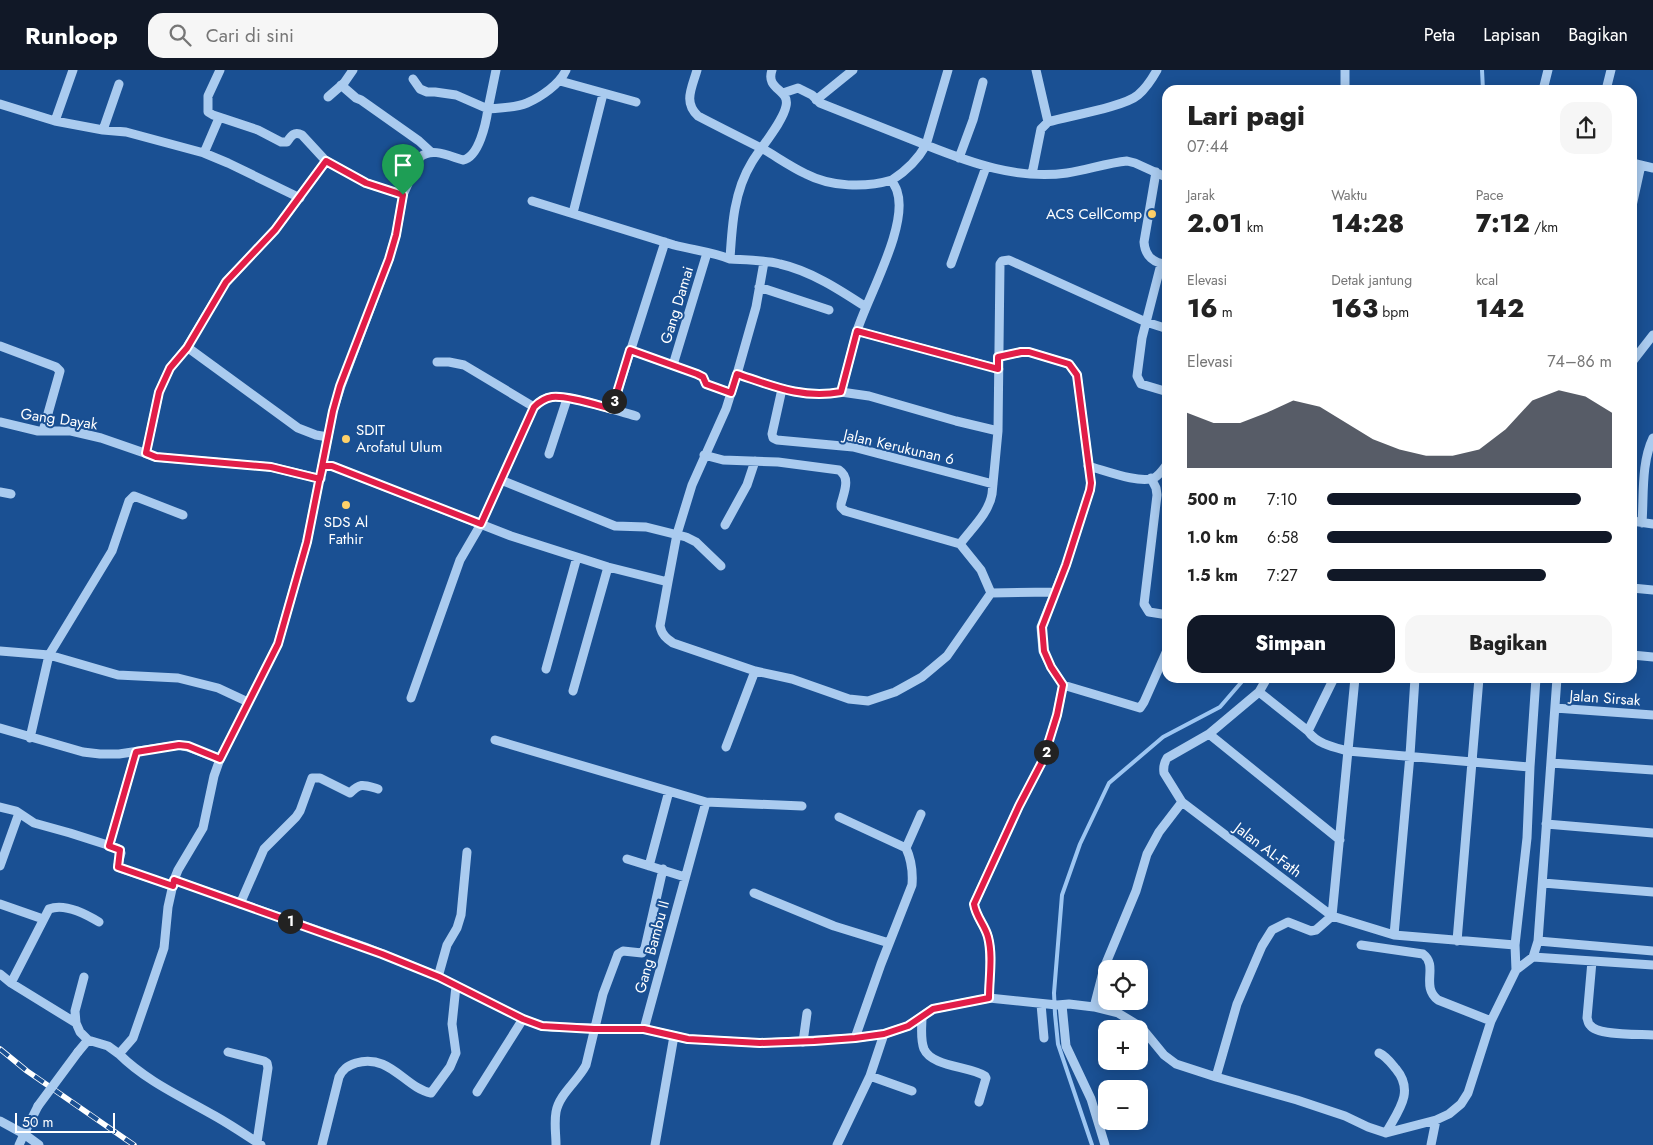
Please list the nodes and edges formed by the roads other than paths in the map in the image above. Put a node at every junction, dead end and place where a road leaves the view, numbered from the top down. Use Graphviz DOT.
graph roads {
  1 [pos="73,70"];
  2 [pos="220,70"];
  3 [pos="352,70"];
  4 [pos="496,70"];
  5 [pos="566,70"];
  6 [pos="697,70"];
  7 [pos="772,70"];
  8 [pos="853,70"];
  9 [pos="948,70"];
  10 [pos="1036,70"];
  11 [pos="1157,70"];
  12 [pos="1345,70"];
  13 [pos="1548,70"];
  14 [pos="1610,70"];
  15 [pos="413,79"];
  16 [pos="560,81"];
  17 [pos="983,82"];
  18 [pos="119,84"];
  19 [pos="341,85"];
  20 [pos="1345,85"];
  21 [pos="1544,85"];
  22 [pos="1607,85"];
  23 [pos="783,93"];
  24 [pos="603,94"];
  25 [pos="328,97"];
  26 [pos="816,100"];
  27 [pos="636,102"];
  28 [pos="0,104"];
  29 [pos="488,109"];
  30 [pos="219,118"];
  31 [pos="55,121"];
  32 [pos="1048,122"];
  33 [pos="103,130"];
  34 [pos="926,145"];
  35 [pos="761,149"];
  36 [pos="431,152"];
  37 [pos="204,153"];
  38 [pos="959,158"];
  39 [pos="326,161"];
  40 [pos="1637,164"];
  41 [pos="986,167"];
  42 [pos="1653,168"];
  43 [pos="1156,172"];
  44 [pos="1032,174"];
  45 [pos="1162,175"];
  46 [pos="892,180"];
  47 [pos="403,195"];
  48 [pos="300,198"];
  49 [pos="532,201"];
  50 [pos="573,213"];
  51 [pos="665,242"];
  52 [pos="707,253"];
  53 [pos="730,259"];
  54 [pos="764,262"];
  55 [pos="1162,263"];
  56 [pos="951,264"];
  57 [pos="1162,270"];
  58 [pos="759,287"];
  59 [pos="866,307"];
  60 [pos="829,310"];
  61 [pos="1146,322"];
  62 [pos="1162,327"];
  63 [pos="857,331"];
  64 [pos="1653,335"];
  65 [pos="0,346"];
  66 [pos="187,348"];
  67 [pos="630,350"];
  68 [pos="1637,356"];
  69 [pos="998,357"];
  70 [pos="438,362"];
  71 [pos="673,365"];
  72 [pos="998,369"];
  73 [pos="737,374"];
  74 [pos="782,389"];
  75 [pos="1162,390"];
  76 [pos="841,392"];
  77 [pos="731,393"];
  78 [pos="567,399"];
  79 [pos="534,407"];
  80 [pos="612,409"];
  81 [pos="636,416"];
  82 [pos="0,422"];
  83 [pos="43,431"];
  84 [pos="998,431"];
  85 [pos="328,437"];
  86 [pos="1653,438"];
  87 [pos="146,453"];
  88 [pos="549,454"];
  89 [pos="704,455"];
  90 [pos="755,461"];
  91 [pos="1650,463"];
  92 [pos="323,466"];
  93 [pos="1088,466"];
  94 [pos="1162,471"];
  95 [pos="1151,478"];
  96 [pos="320,479"];
  97 [pos="501,480"];
  98 [pos="993,484"];
  99 [pos="0,492"];
  100 [pos="11,494"];
  101 [pos="183,515"];
  102 [pos="1637,522"];
  103 [pos="481,524"];
  104 [pos="1653,524"];
  105 [pos="725,525"];
  106 [pos="677,534"];
  107 [pos="960,544"];
  108 [pos="577,557"];
  109 [pos="721,566"];
  110 [pos="608,567"];
  111 [pos="668,582"];
  112 [pos="1637,588"];
  113 [pos="1653,590"];
  114 [pos="1054,592"];
  115 [pos="991,593"];
  116 [pos="1162,614"];
  117 [pos="0,651"];
  118 [pos="49,655"];
  119 [pos="1637,655"];
  120 [pos="1653,657"];
  121 [pos="1162,662"];
  122 [pos="546,668"];
  123 [pos="755,670"];
  124 [pos="1264,683"];
  125 [pos="1332,683"];
  126 [pos="1355,683"];
  127 [pos="1415,683"];
  128 [pos="1479,683"];
  129 [pos="1536,683"];
  130 [pos="1557,683"];
  131 [pos="1063,685"];
  132 [pos="573,692"];
  133 [pos="1259,692"];
  134 [pos="411,698"];
  135 [pos="248,702"];
  136 [pos="1555,708"];
  137 [pos="1653,716"];
  138 [pos="0,728"];
  139 [pos="1308,731"];
  140 [pos="1209,734"];
  141 [pos="30,738"];
  142 [pos="494,740"];
  143 [pos="726,747"];
  144 [pos="1348,751"];
  145 [pos="136,752"];
  146 [pos="1410,755"];
  147 [pos="220,759"];
  148 [pos="1473,762"];
  149 [pos="1551,763"];
  150 [pos="1530,766"];
  151 [pos="1653,770"];
  152 [pos="378,789"];
  153 [pos="669,791"];
  154 [pos="706,802"];
  155 [pos="1182,802"];
  156 [pos="802,806"];
  157 [pos="0,807"];
  158 [pos="19,813"];
  159 [pos="921,814"];
  160 [pos="839,816"];
  161 [pos="1546,824"];
  162 [pos="1653,833"];
  163 [pos="1545,837"];
  164 [pos="1527,838"];
  165 [pos="1340,840"];
  166 [pos="109,846"];
  167 [pos="906,848"];
  168 [pos="467,852"];
  169 [pos="627,860"];
  170 [pos="0,866"];
  171 [pos="649,866"];
  172 [pos="663,869"];
  173 [pos="686,874"];
  174 [pos="174,883"];
  175 [pos="1543,883"];
  176 [pos="1653,892"];
  177 [pos="754,893"];
  178 [pos="0,904"];
  179 [pos="240,904"];
  180 [pos="1332,916"];
  181 [pos="43,919"];
  182 [pos="99,922"];
  183 [pos="1394,936"];
  184 [pos="1538,940"];
  185 [pos="1457,941"];
  186 [pos="890,943"];
  187 [pos="1361,945"];
  188 [pos="1515,945"];
  189 [pos="1653,950"];
  190 [pos="1533,957"];
  191 [pos="1592,962"];
  192 [pos="1653,965"];
  193 [pos="1516,970"];
  194 [pos="0,974"];
  195 [pos="84,977"];
  196 [pos="438,977"];
  197 [pos="11,983"];
  198 [pos="456,986"];
  199 [pos="989,998"];
  200 [pos="1053,1005"];
  201 [pos="1094,1007"];
  202 [pos="807,1013"];
  203 [pos="922,1016"];
  204 [pos="523,1019"];
  205 [pos="1491,1021"];
  206 [pos="76,1023"];
  207 [pos="594,1029"];
  208 [pos="644,1029"];
  209 [pos="884,1034"];
  210 [pos="1653,1035"];
  211 [pos="674,1036"];
  212 [pos="855,1038"];
  213 [pos="1044,1038"];
  214 [pos="88,1040"];
  215 [pos="803,1042"];
  216 [pos="228,1052"];
  217 [pos="1379,1053"];
  218 [pos="119,1054"];
  219 [pos="870,1076"];
  220 [pos="1216,1077"];
  221 [pos="912,1091"];
  222 [pos="477,1092"];
  223 [pos="979,1102"];
  224 [pos="1436,1120"];
  225 [pos="0,1122"];
  226 [pos="1386,1133"];
  227 [pos="24,1134"];
  228 [pos="259,1144"];
  229 [pos="19,1145"];
  230 [pos="39,1145"];
  231 [pos="322,1145"];
  232 [pos="556,1145"];
  233 [pos="655,1145"];
  234 [pos="836,1145"];
  235 [pos="1105,1145"];
  236 [pos="1431,1145"];
  1 -- 31 [label="street"];
  2 -- 30 [label="street"];
  3 -- 19 [label="street"];
  4 -- 29 [label="street"];
  5 -- 16 [label="street"];
  6 -- 35 [label="street"];
  7 -- 23 [label="street"];
  8 -- 26 [label="street"];
  9 -- 34 [label="street"];
  10 -- 32 [label="street"];
  11 -- 32 [label="street"];
  12 -- 20 [label="street"];
  13 -- 21 [label="street"];
  14 -- 22 [label="street"];
  15 -- 29 [label="street"];
  16 -- 24 [label="street"];
  16 -- 29 [label="street"];
  17 -- 38 [label="street"];
  18 -- 33 [label="street"];
  19 -- 25 [label="street"];
  19 -- 36 [label="street"];
  23 -- 26 [label="street"];
  23 -- 35 [label="street"];
  24 -- 27 [label="street"];
  24 -- 50 [label="street"];
  26 -- 34 [label="street"];
  28 -- 31 [label="street"];
  29 -- 36 [label="street"];
  30 -- 37 [label="street"];
  30 -- 39 [label="street"];
  31 -- 33 [label="street"];
  32 -- 44 [label="street"];
  33 -- 37 [label="street"];
  34 -- 38 [label="street"];
  34 -- 46 [label="street"];
  35 -- 46 [label="street"];
  35 -- 53 [label="street"];
  36 -- 47 [label="street"];
  37 -- 48 [label="street"];
  38 -- 41 [label="street"];
  39 -- 47 [label="street"];
  39 -- 48 [label="street"];
  40 -- 42 [label="street"];
  41 -- 44 [label="street"];
  41 -- 56 [label="street"];
  43 -- 44 [label="street"];
  43 -- 45 [label="street"];
  43 -- 55 [label="street"];
  46 -- 59 [label="street"];
  47 -- 85 [label="street"];
  48 -- 66 [label="street"];
  49 -- 50 [label="street"];
  50 -- 51 [label="street"];
  51 -- 52 [label="street"];
  51 -- 67 [label="street"];
  52 -- 53 [label="street"];
  52 -- 71 [label="street, Gang Damai"];
  53 -- 54 [label="street"];
  54 -- 58 [label="street"];
  54 -- 59 [label="street"];
  57 -- 61 [label="street"];
  58 -- 60 [label="street"];
  58 -- 73 [label="street"];
  59 -- 63 [label="street"];
  61 -- 62 [label="street"];
  61 -- 69 [label="street"];
  61 -- 75 [label="street"];
  63 -- 72 [label="street"];
  63 -- 76 [label="street"];
  64 -- 68 [label="street"];
  65 -- 83 [label="street"];
  66 -- 85 [label="street"];
  66 -- 87 [label="street"];
  67 -- 71 [label="street"];
  67 -- 80 [label="street"];
  69 -- 72 [label="street"];
  69 -- 93 [label="street"];
  70 -- 79 [label="street"];
  71 -- 77 [label="street"];
  72 -- 84 [label="street"];
  73 -- 74 [label="street"];
  73 -- 77 [label="street"];
  74 -- 76 [label="street"];
  74 -- 98 [label="street, Jalan Kerukunan 6"];
  76 -- 84 [label="street"];
  77 -- 89 [label="street"];
  78 -- 79 [label="street"];
  78 -- 80 [label="street"];
  78 -- 88 [label="street"];
  79 -- 97 [label="street"];
  80 -- 81 [label="street"];
  82 -- 83 [label="street, Gang Dayak"];
  83 -- 87 [label="street, Gang Dayak"];
  84 -- 98 [label="street"];
  85 -- 92 [label="street"];
  86 -- 91 [label="street"];
  87 -- 96 [label="street, Gang Dayak"];
  89 -- 90 [label="street"];
  89 -- 106 [label="street"];
  90 -- 105 [label="street"];
  90 -- 107 [label="street"];
  91 -- 102 [label="street"];
  92 -- 96 [label="street"];
  92 -- 103 [label="street"];
  93 -- 95 [label="street"];
  93 -- 114 [label="street"];
  94 -- 95 [label="street"];
  95 -- 116 [label="street"];
  96 -- 135 [label="street"];
  97 -- 103 [label="street"];
  97 -- 106 [label="street"];
  98 -- 107 [label="street"];
  99 -- 100 [label="street"];
  101 -- 118 [label="street"];
  102 -- 104 [label="street"];
  103 -- 108 [label="street"];
  103 -- 134 [label="street"];
  106 -- 109 [label="street"];
  106 -- 111 [label="street"];
  107 -- 115 [label="street"];
  108 -- 110 [label="street"];
  108 -- 122 [label="street"];
  110 -- 111 [label="street"];
  110 -- 132 [label="street"];
  111 -- 123 [label="street"];
  112 -- 113 [label="street"];
  114 -- 115 [label="street"];
  114 -- 131 [label="street"];
  115 -- 123 [label="street"];
  117 -- 118 [label="street"];
  118 -- 135 [label="street"];
  118 -- 141 [label="street"];
  119 -- 120 [label="street"];
  121 -- 131 [label="street"];
  123 -- 143 [label="street"];
  124 -- 133 [label="street, Jalan AL-Fath"];
  125 -- 139 [label="street"];
  126 -- 144 [label="street"];
  127 -- 146 [label="street"];
  128 -- 148 [label="street"];
  129 -- 150 [label="street"];
  130 -- 136 [label="street"];
  131 -- 199 [label="street"];
  133 -- 139 [label="street"];
  133 -- 140 [label="street, Jalan AL-Fath"];
  135 -- 147 [label="street"];
  136 -- 137 [label="street, Jalan Sirsak"];
  136 -- 149 [label="street"];
  138 -- 141 [label="street"];
  139 -- 144 [label="street"];
  140 -- 155 [label="street, Jalan AL-Fath"];
  140 -- 165 [label="street"];
  141 -- 145 [label="street"];
  142 -- 153 [label="street"];
  144 -- 146 [label="street"];
  144 -- 165 [label="street"];
  145 -- 147 [label="street"];
  145 -- 166 [label="street"];
  146 -- 148 [label="street"];
  146 -- 183 [label="street"];
  147 -- 174 [label="street"];
  148 -- 150 [label="street"];
  148 -- 185 [label="street"];
  149 -- 151 [label="street"];
  149 -- 161 [label="street"];
  150 -- 164 [label="street"];
  152 -- 179 [label="street"];
  153 -- 154 [label="street"];
  153 -- 171 [label="street"];
  154 -- 156 [label="street"];
  154 -- 173 [label="street, Gang Bambu II"];
  155 -- 180 [label="street, Jalan AL-Fath"];
  155 -- 201 [label="street"];
  157 -- 158 [label="street"];
  158 -- 166 [label="street"];
  158 -- 170 [label="street"];
  159 -- 167 [label="street"];
  160 -- 167 [label="street"];
  161 -- 162 [label="street"];
  161 -- 163 [label="street"];
  163 -- 164 [label="street"];
  163 -- 175 [label="street"];
  164 -- 188 [label="street"];
  165 -- 180 [label="street"];
  166 -- 174 [label="street"];
  167 -- 186 [label="street"];
  168 -- 196 [label="street"];
  169 -- 171 [label="street"];
  171 -- 172 [label="street"];
  172 -- 173 [label="street"];
  172 -- 207 [label="street"];
  173 -- 208 [label="street, Gang Bambu II"];
  174 -- 179 [label="street"];
  174 -- 218 [label="street"];
  175 -- 176 [label="street"];
  175 -- 184 [label="street"];
  177 -- 186 [label="street"];
  178 -- 181 [label="street"];
  179 -- 196 [label="street"];
  180 -- 183 [label="street, Jalan AL-Fath"];
  180 -- 220 [label="street"];
  181 -- 182 [label="street"];
  181 -- 197 [label="street"];
  183 -- 185 [label="street, Jalan AL-Fath"];
  184 -- 189 [label="street"];
  184 -- 190 [label="street"];
  185 -- 188 [label="street, Jalan AL-Fath"];
  186 -- 212 [label="street"];
  187 -- 205 [label="street"];
  188 -- 193 [label="street"];
  190 -- 191 [label="street"];
  190 -- 193 [label="street"];
  191 -- 192 [label="street"];
  191 -- 210 [label="street"];
  193 -- 205 [label="street"];
  194 -- 197 [label="street"];
  195 -- 206 [label="street"];
  196 -- 198 [label="street"];
  197 -- 206 [label="street"];
  198 -- 204 [label="street"];
  198 -- 231 [label="street"];
  199 -- 200 [label="street"];
  199 -- 203 [label="street"];
  200 -- 201 [label="street"];
  200 -- 213 [label="street"];
  200 -- 235 [label="street"];
  201 -- 220 [label="street"];
  202 -- 215 [label="street"];
  203 -- 209 [label="street"];
  203 -- 223 [label="street"];
  204 -- 207 [label="street"];
  204 -- 222 [label="street"];
  205 -- 224 [label="street"];
  206 -- 214 [label="street"];
  207 -- 208 [label="street"];
  207 -- 232 [label="street"];
  208 -- 211 [label="street"];
  209 -- 212 [label="street"];
  209 -- 219 [label="street"];
  211 -- 215 [label="street"];
  211 -- 233 [label="street"];
  212 -- 215 [label="street"];
  214 -- 218 [label="street"];
  214 -- 227 [label="street, bridge"];
  216 -- 228 [label="street"];
  217 -- 226 [label="street"];
  218 -- 228 [label="street"];
  219 -- 221 [label="street"];
  219 -- 234 [label="street"];
  220 -- 226 [label="street"];
  224 -- 226 [label="street"];
  224 -- 236 [label="street"];
  225 -- 227 [label="street"];
  227 -- 229 [label="street"];
  227 -- 230 [label="street"];
}
